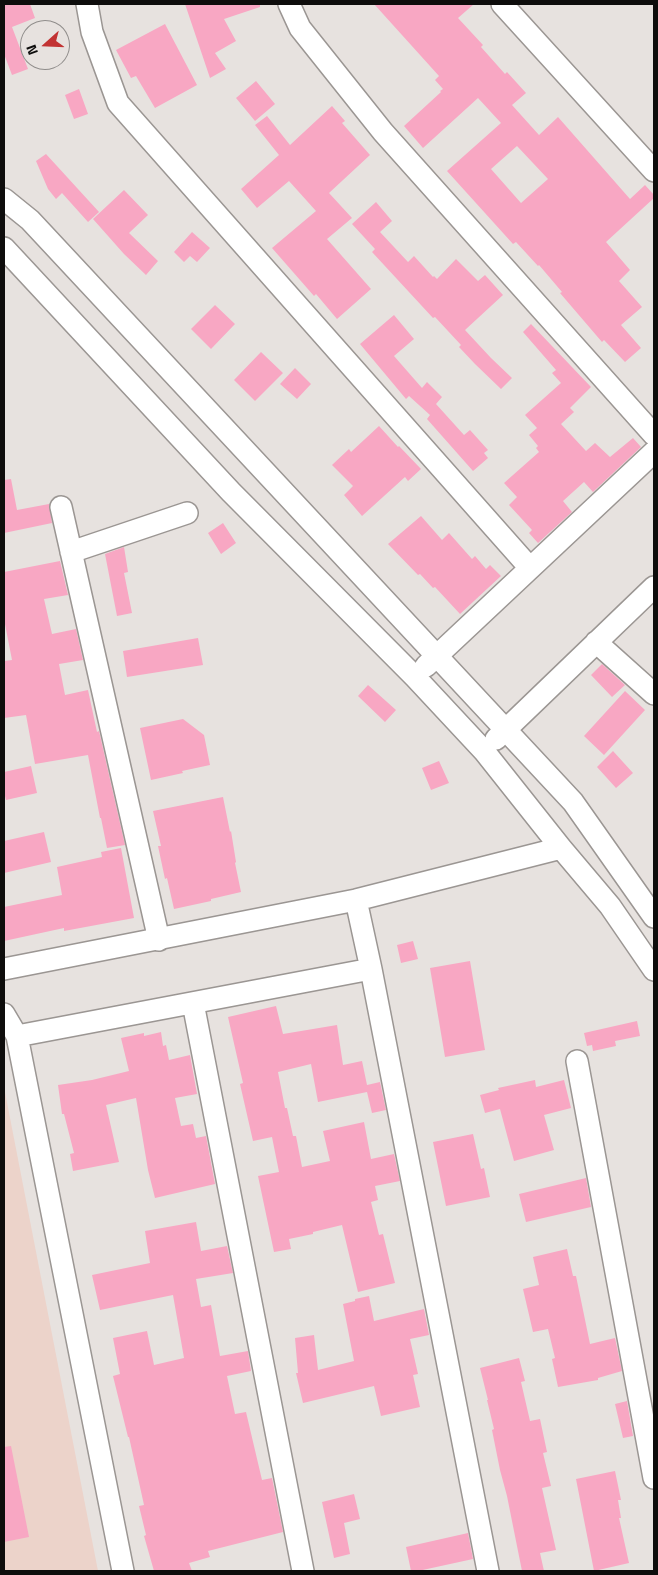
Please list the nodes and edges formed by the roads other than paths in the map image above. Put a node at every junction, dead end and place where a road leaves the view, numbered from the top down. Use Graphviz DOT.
graph roads {
  1 [pos="87,4"];
  2 [pos="289,4"];
  3 [pos="502,4"];
  4 [pos="654,171"];
  5 [pos="4,200"];
  6 [pos="4,248"];
  7 [pos="654,435"];
  8 [pos="654,452"];
  9 [pos="61,506"];
  10 [pos="188,513"];
  11 [pos="71,552"];
  12 [pos="530,568"];
  13 [pos="654,587"];
  14 [pos="596,642"];
  15 [pos="436,656"];
  16 [pos="415,677"];
  17 [pos="654,694"];
  18 [pos="505,730"];
  19 [pos="484,751"];
  20 [pos="561,848"];
  21 [pos="356,900"];
  22 [pos="654,917"];
  23 [pos="159,940"];
  24 [pos="4,969"];
  25 [pos="371,969"];
  26 [pos="654,970"];
  27 [pos="192,1003"];
  28 [pos="4,1014"];
  29 [pos="17,1036"];
  30 [pos="577,1061"];
  31 [pos="654,1478"];
  32 [pos="123,1571"];
  33 [pos="303,1571"];
  34 [pos="488,1571"];
  1 -- 12 [label="street"];
  2 -- 7 [label="street"];
  3 -- 4 [label="street"];
  5 -- 15 [label="street"];
  6 -- 16 [label="street"];
  8 -- 12 [label="street"];
  9 -- 11 [label="street"];
  10 -- 11 [label="street"];
  11 -- 23 [label="street"];
  12 -- 15 [label="street"];
  13 -- 14 [label="street"];
  14 -- 17 [label="street"];
  14 -- 18 [label="street"];
  15 -- 16 [label="street"];
  15 -- 18 [label="street"];
  16 -- 19 [label="street"];
  18 -- 19 [label="street"];
  18 -- 22 [label="street"];
  19 -- 20 [label="street"];
  20 -- 21 [label="street"];
  20 -- 26 [label="street"];
  21 -- 23 [label="street"];
  21 -- 25 [label="street"];
  23 -- 24 [label="street"];
  25 -- 27 [label="street"];
  25 -- 34 [label="street"];
  27 -- 29 [label="street"];
  27 -- 33 [label="street"];
  28 -- 29 [label="street"];
  29 -- 32 [label="street"];
  30 -- 31 [label="street"];
}
